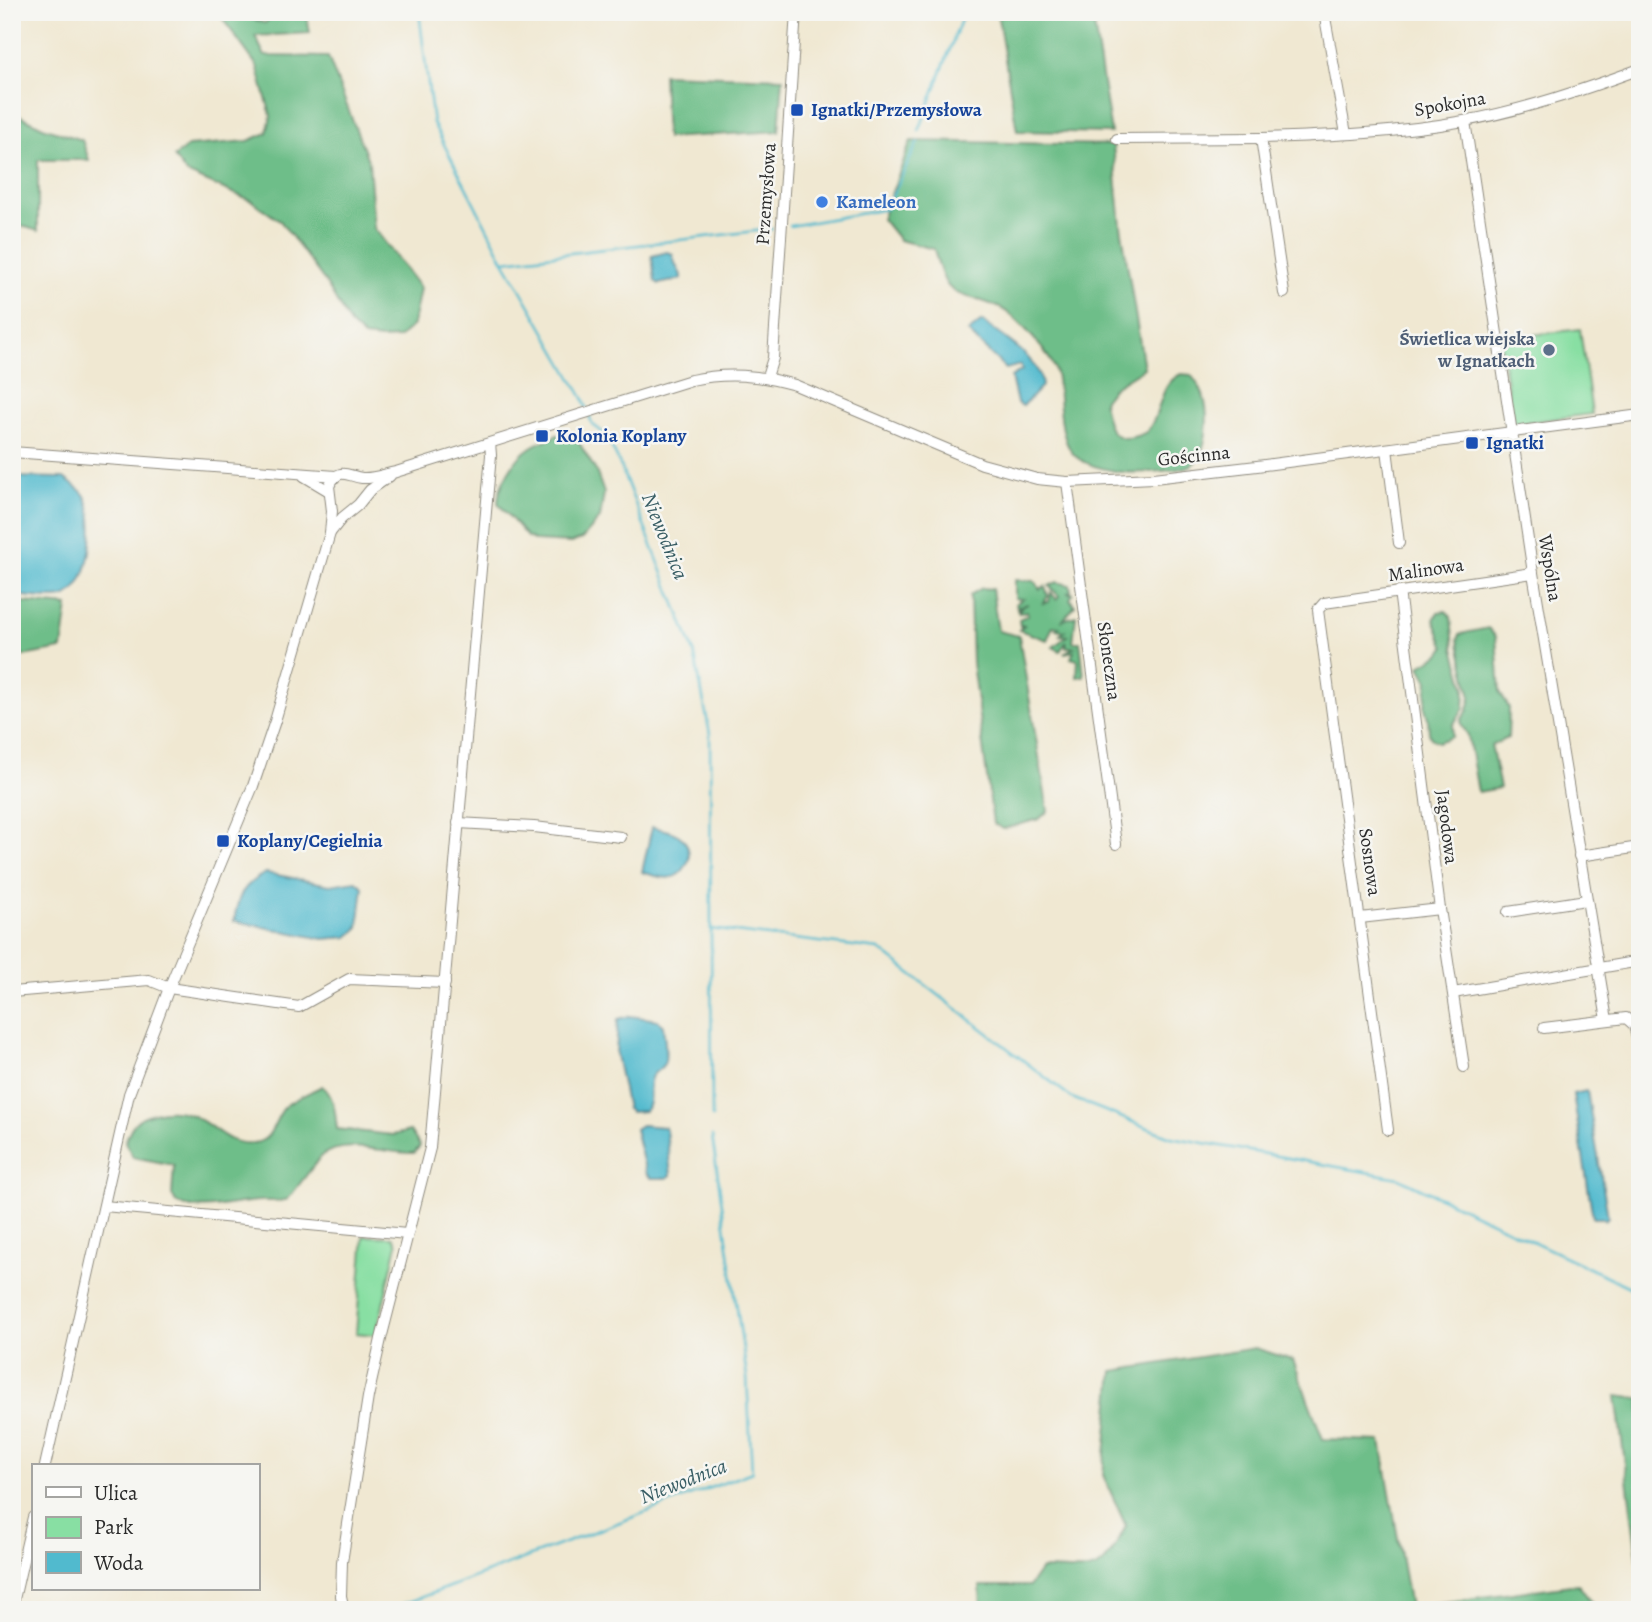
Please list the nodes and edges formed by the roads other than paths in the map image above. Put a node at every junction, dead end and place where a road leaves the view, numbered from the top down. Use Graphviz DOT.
graph roads {
  1 [pos="796,12"];
  2 [pos="1324,12"];
  3 [pos="1640,69"];
  4 [pos="1465,121"];
  5 [pos="1346,134"];
  6 [pos="1261,138"];
  7 [pos="1117,139"];
  8 [pos="1284,293"];
  9 [pos="767,377"];
  10 [pos="1640,415"];
  11 [pos="1511,431"];
  12 [pos="490,443"];
  13 [pos="1387,449"];
  14 [pos="12,452"];
  15 [pos="298,472"];
  16 [pos="396,472"];
  17 [pos="336,476"];
  18 [pos="359,478"];
  19 [pos="1067,482"];
  20 [pos="330,496"];
  21 [pos="363,499"];
  22 [pos="351,509"];
  23 [pos="330,533"];
  24 [pos="1399,543"];
  25 [pos="1533,573"];
  26 [pos="1399,591"];
  27 [pos="1324,603"];
  28 [pos="458,823"];
  29 [pos="621,837"];
  30 [pos="1116,844"];
  31 [pos="1640,847"];
  32 [pos="1579,856"];
  33 [pos="1586,900"];
  34 [pos="1440,909"];
  35 [pos="1508,912"];
  36 [pos="1360,918"];
  37 [pos="1640,961"];
  38 [pos="1597,967"];
  39 [pos="445,983"];
  40 [pos="169,988"];
  41 [pos="12,992"];
  42 [pos="1453,993"];
  43 [pos="1607,1020"];
  44 [pos="1544,1028"];
  45 [pos="1640,1049"];
  46 [pos="1464,1067"];
  47 [pos="1388,1130"];
  48 [pos="104,1206"];
  49 [pos="407,1234"];
  50 [pos="45,1464"];
  51 [pos="32,1521"];
  52 [pos="12,1608"];
  53 [pos="344,1610"];
  1 -- 9 [label="street, Przemysłowa"];
  2 -- 5 [label="street"];
  3 -- 4 [label="street, Spokojna"];
  4 -- 5 [label="street, Spokojna"];
  4 -- 11 [label="street, Wspólna"];
  5 -- 6 [label="street, Spokojna"];
  6 -- 7 [label="street, Spokojna"];
  6 -- 8 [label="street"];
  9 -- 12 [label="street, Gościnna"];
  9 -- 19 [label="street, Gościnna"];
  10 -- 11 [label="street, Gościnna"];
  11 -- 13 [label="street, Gościnna"];
  11 -- 25 [label="street, Wspólna"];
  12 -- 16 [label="street, Gościnna"];
  12 -- 28 [label="street"];
  13 -- 19 [label="street, Gościnna"];
  13 -- 24 [label="street"];
  14 -- 15 [label="street"];
  15 -- 17 [label="street"];
  15 -- 20 [label="street"];
  16 -- 18 [label="street"];
  16 -- 21 [label="street"];
  17 -- 18 [label="street"];
  17 -- 20 [label="street"];
  18 -- 21 [label="street"];
  19 -- 30 [label="street, Słoneczna"];
  20 -- 22 [label="street"];
  20 -- 23 [label="street"];
  21 -- 22 [label="street"];
  22 -- 23 [label="street"];
  23 -- 40 [label="street"];
  25 -- 26 [label="street, Malinowa"];
  25 -- 32 [label="street, Wspólna"];
  26 -- 27 [label="street, Malinowa"];
  26 -- 34 [label="street, Jagodowa"];
  27 -- 36 [label="street, Sosnowa"];
  28 -- 29 [label="street"];
  28 -- 39 [label="street"];
  31 -- 32 [label="street"];
  32 -- 33 [label="street, Wspólna"];
  33 -- 35 [label="street"];
  33 -- 38 [label="street, Wspólna"];
  34 -- 36 [label="street"];
  34 -- 42 [label="street, Jagodowa"];
  36 -- 47 [label="street, Sosnowa"];
  37 -- 38 [label="street"];
  38 -- 42 [label="street"];
  38 -- 43 [label="street, Wspólna"];
  39 -- 40 [label="street"];
  39 -- 49 [label="street"];
  40 -- 41 [label="street"];
  40 -- 48 [label="street"];
  42 -- 46 [label="street, Jagodowa"];
  43 -- 44 [label="street"];
  43 -- 45 [label="street"];
  48 -- 49 [label="street"];
  48 -- 50 [label="street"];
  49 -- 53 [label="street"];
  51 -- 52 [label="street"];
}
